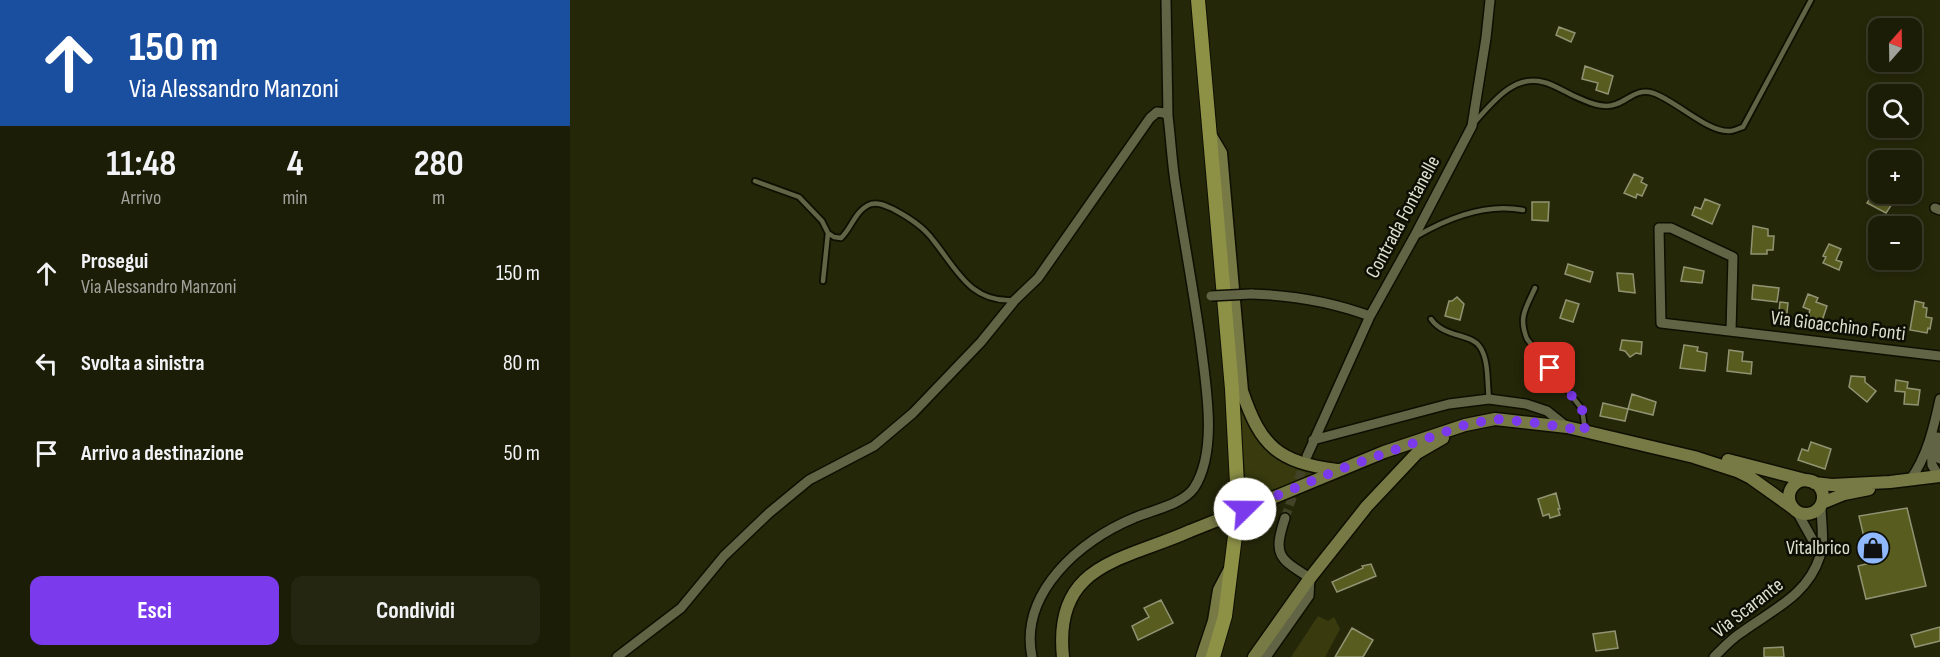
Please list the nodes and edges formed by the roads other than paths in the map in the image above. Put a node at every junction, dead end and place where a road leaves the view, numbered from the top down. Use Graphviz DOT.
graph roads {
  1 [pos="1166,0"];
  2 [pos="1198,0"];
  3 [pos="1490,0"];
  4 [pos="1811,0"];
  5 [pos="1168,116"];
  6 [pos="1472,126"];
  7 [pos="1211,135"];
  8 [pos="755,181"];
  9 [pos="1523,210"];
  10 [pos="828,233"];
  11 [pos="1414,237"];
  12 [pos="823,281"];
  13 [pos="1535,288"];
  14 [pos="1195,295"];
  15 [pos="1015,300"];
  16 [pos="1370,316"];
  17 [pos="1431,319"];
  18 [pos="1731,331"];
  19 [pos="1940,356"];
  20 [pos="1489,399"];
  21 [pos="1940,399"];
  22 [pos="1465,425"];
  23 [pos="1567,428"];
  24 [pos="1585,431"];
  25 [pos="1936,438"];
  26 [pos="1313,440"];
  27 [pos="1307,456"];
  28 [pos="1694,457"];
  29 [pos="1940,459"];
  30 [pos="1338,470"];
  31 [pos="1940,474"];
  32 [pos="1910,480"];
  33 [pos="1812,482"];
  34 [pos="1890,482"];
  35 [pos="1821,504"];
  36 [pos="1794,509"];
  37 [pos="1285,518"];
  38 [pos="1821,555"];
  39 [pos="1231,568"];
  40 [pos="1310,578"];
  41 [pos="617,657"];
  42 [pos="1032,657"];
  43 [pos="1063,657"];
  44 [pos="1202,657"];
  45 [pos="1213,657"];
  46 [pos="1254,657"];
  47 [pos="1266,657"];
  48 [pos="1714,657"];
  1 -- 5 [label="street"];
  2 -- 7 [label="main road"];
  3 -- 6 [label="street, Contrada Fontanelle"];
  4 -- 6 [label="lane"];
  5 -- 14 [label="street"];
  5 -- 15 [label="street"];
  6 -- 11 [label="street, Contrada Fontanelle"];
  7 -- 30 [label="main road"];
  7 -- 39 [label="main road"];
  8 -- 10 [label="lane"];
  9 -- 11 [label="lane"];
  10 -- 12 [label="lane"];
  10 -- 15 [label="lane"];
  11 -- 16 [label="street, Contrada Fontanelle"];
  13 -- 24 [label="lane"];
  14 -- 16 [label="street, bridge"];
  14 -- 42 [label="street"];
  15 -- 41 [label="street"];
  16 -- 26 [label="street, Contrada Fontanelle"];
  17 -- 20 [label="lane"];
  18 -- 18 [label="street, Via Gioacchino Fonti"];
  18 -- 19 [label="street, Via Gioacchino Fonti"];
  20 -- 23 [label="street"];
  20 -- 26 [label="street"];
  21 -- 25 [label="street"];
  22 -- 23 [label="main road"];
  22 -- 30 [label="main road"];
  22 -- 40 [label="main road"];
  23 -- 24 [label="main road"];
  24 -- 28 [label="main road"];
  25 -- 29 [label="street"];
  25 -- 31 [label="street"];
  25 -- 32 [label="street"];
  26 -- 27 [label="street, Contrada Fontanelle"];
  28 -- 33 [label="main road"];
  28 -- 36 [label="main road"];
  30 -- 43 [label="main road, bridge"];
  31 -- 32 [label="main road"];
  32 -- 34 [label="main road"];
  33 -- 34 [label="main road"];
  33 -- 35 [label="main road"];
  33 -- 36 [label="main road"];
  34 -- 35 [label="main road"];
  35 -- 36 [label="main road"];
  35 -- 38 [label="street, Via Scarante"];
  36 -- 38 [label="street"];
  37 -- 40 [label="street"];
  38 -- 48 [label="street, Via Scarante"];
  39 -- 44 [label="main road"];
  39 -- 45 [label="main road"];
  40 -- 46 [label="main road"];
  40 -- 47 [label="street"];
}
